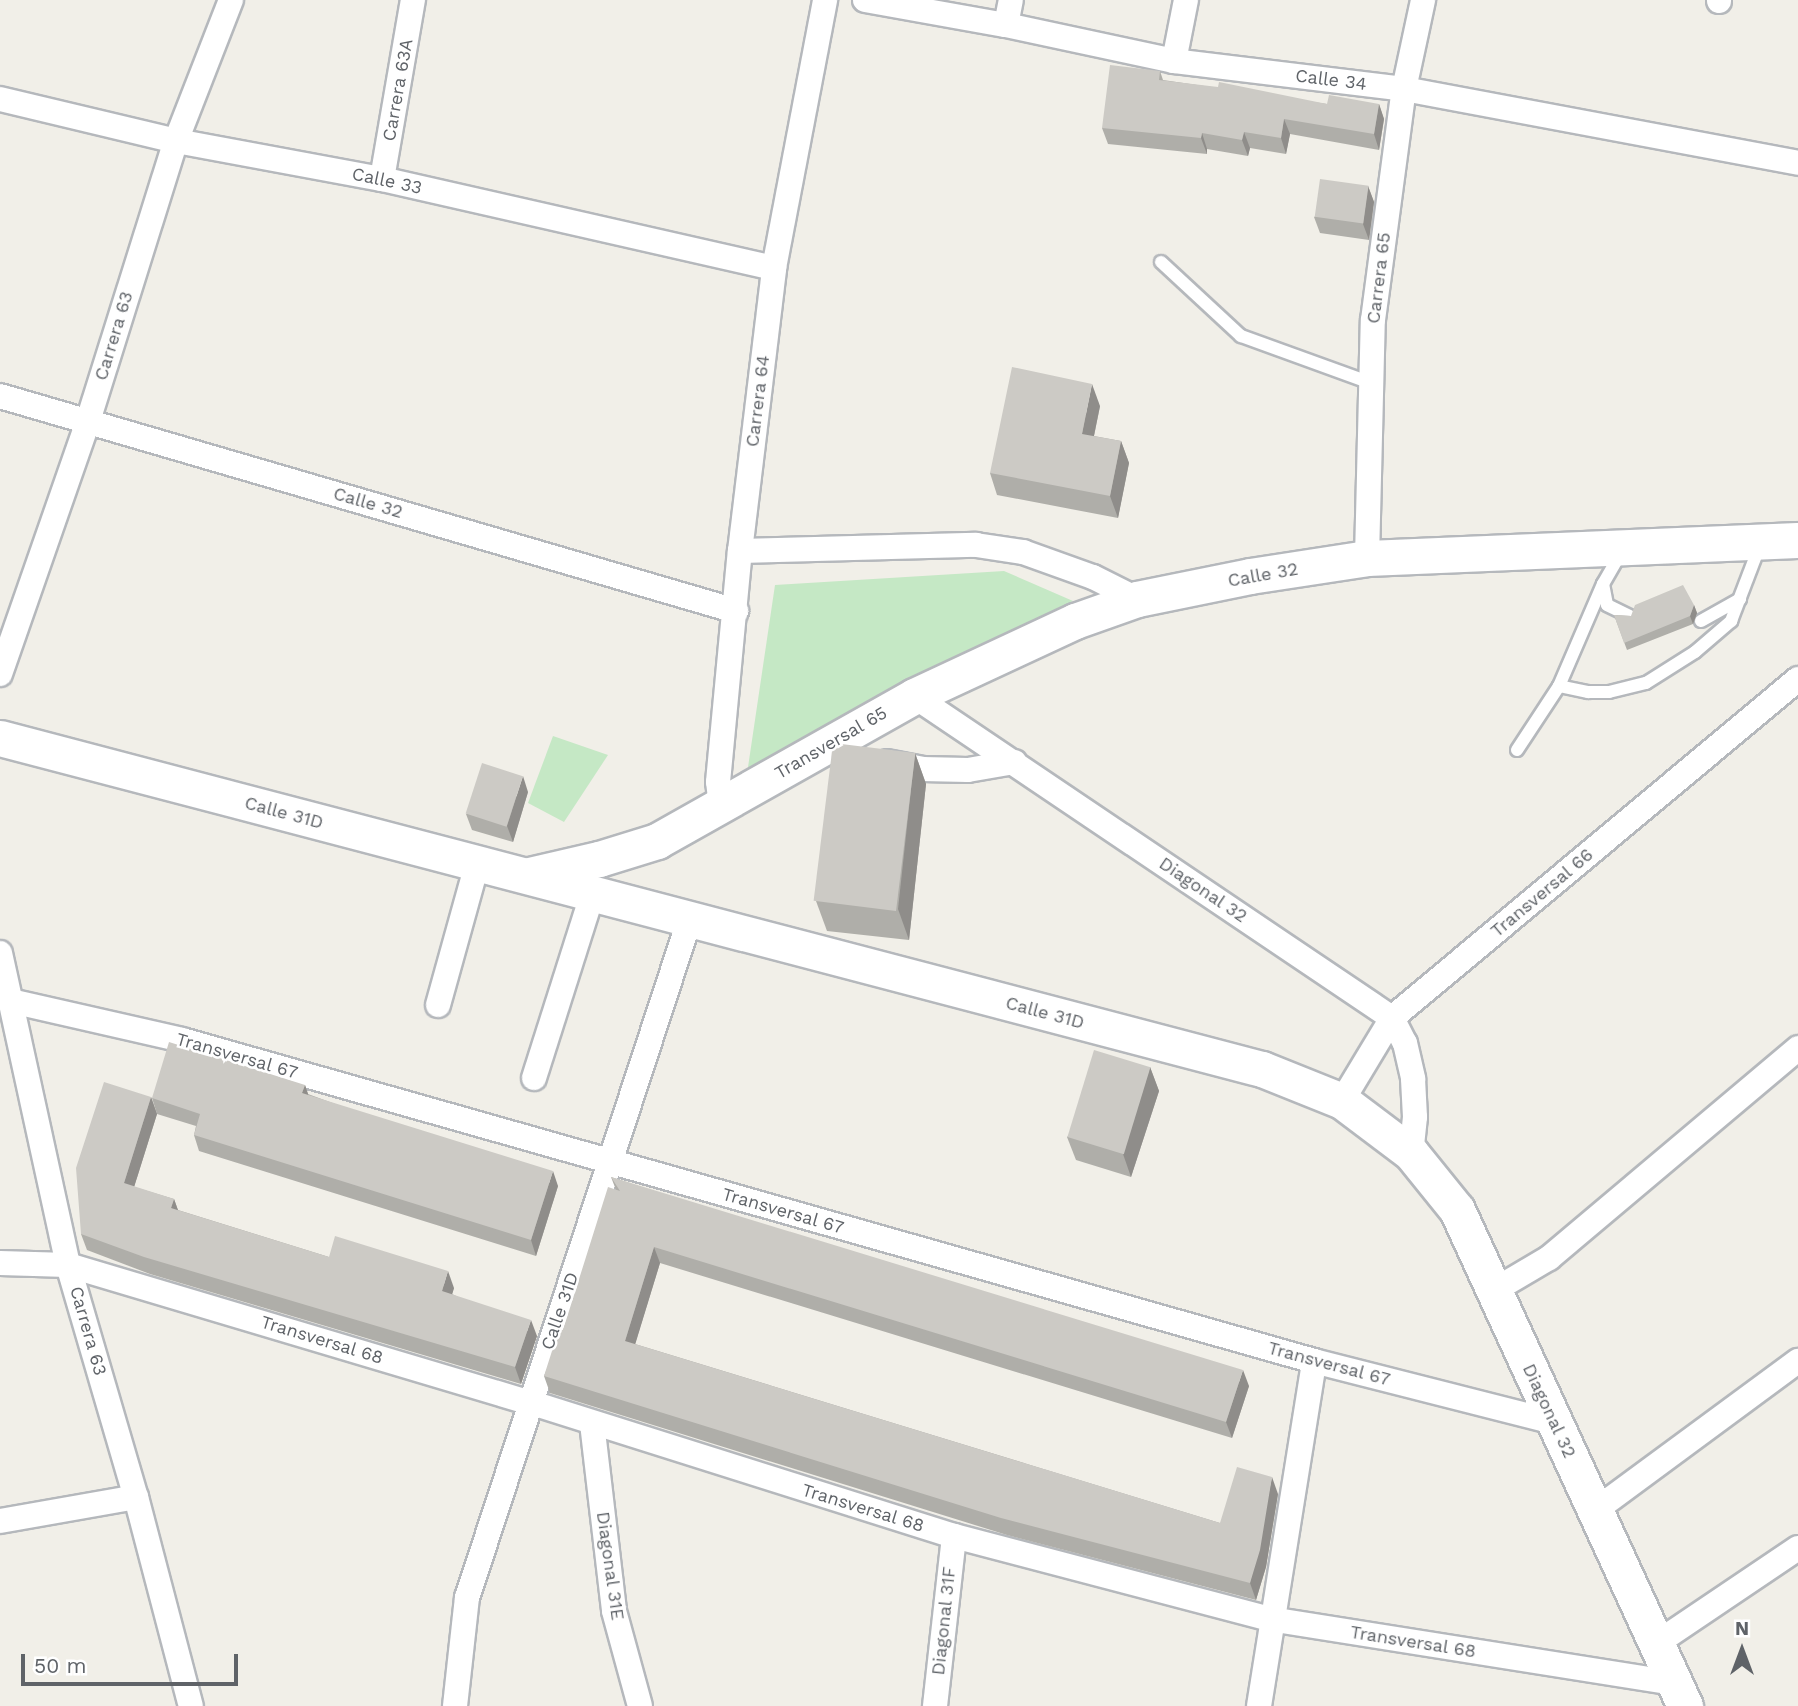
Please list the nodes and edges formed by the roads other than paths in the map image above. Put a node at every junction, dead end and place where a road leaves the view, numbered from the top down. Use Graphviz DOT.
graph roads {
  1 [pos="231,0"];
  2 [pos="413,0"];
  3 [pos="824,0"];
  4 [pos="864,0"];
  5 [pos="1011,0"];
  6 [pos="1186,0"];
  7 [pos="1423,0"];
  8 [pos="1006,25"];
  9 [pos="1174,61"];
  10 [pos="1404,89"];
  11 [pos="0,99"];
  12 [pos="176,141"];
  13 [pos="1798,163"];
  14 [pos="383,179"];
  15 [pos="1161,262"];
  16 [pos="774,268"];
  17 [pos="1371,383"];
  18 [pos="0,396"];
  19 [pos="88,421"];
  20 [pos="1798,540"];
  21 [pos="1761,541"];
  22 [pos="1626,545"];
  23 [pos="740,551"];
  24 [pos="1367,558"];
  25 [pos="1603,583"];
  26 [pos="1137,599"];
  27 [pos="1740,599"];
  28 [pos="736,611"];
  29 [pos="1630,616"];
  30 [pos="1700,621"];
  31 [pos="0,674"];
  32 [pos="1798,679"];
  33 [pos="1559,686"];
  34 [pos="914,696"];
  35 [pos="0,738"];
  36 [pos="833,742"];
  37 [pos="1517,750"];
  38 [pos="1014,762"];
  39 [pos="721,806"];
  40 [pos="477,864"];
  41 [pos="522,876"];
  42 [pos="592,895"];
  43 [pos="690,921"];
  44 [pos="1,963"];
  45 [pos="11,1001"];
  46 [pos="438,1005"];
  47 [pos="1392,1018"];
  48 [pos="1798,1048"];
  49 [pos="534,1078"];
  50 [pos="1342,1101"];
  51 [pos="1400,1143"];
  52 [pos="610,1162"];
  53 [pos="0,1263"];
  54 [pos="68,1265"];
  55 [pos="1493,1291"];
  56 [pos="1314,1361"];
  57 [pos="1798,1361"];
  58 [pos="529,1402"];
  59 [pos="1554,1422"];
  60 [pos="592,1423"];
  61 [pos="136,1497"];
  62 [pos="1597,1510"];
  63 [pos="0,1521"];
  64 [pos="954,1536"];
  65 [pos="1798,1548"];
  66 [pos="1270,1619"];
  67 [pos="1657,1643"];
  68 [pos="1680,1695"];
  69 [pos="191,1706"];
  70 [pos="455,1706"];
  71 [pos="640,1706"];
  72 [pos="935,1706"];
  73 [pos="1259,1706"];
  1 -- 12 [label="street, Carrera 63"];
  2 -- 14 [label="street, Carrera 63A"];
  3 -- 16 [label="street, Carrera 64"];
  4 -- 8 [label="street, Calle 34"];
  5 -- 8 [label="street"];
  6 -- 9 [label="street"];
  7 -- 10 [label="street, Carrera 65"];
  8 -- 9 [label="street, Calle 34"];
  9 -- 10 [label="street, Calle 34"];
  10 -- 13 [label="street, Calle 34"];
  10 -- 17 [label="street, Carrera 65"];
  11 -- 12 [label="street, Calle 33"];
  12 -- 14 [label="street, Calle 33"];
  12 -- 19 [label="street, Carrera 63"];
  14 -- 16 [label="street, Calle 33"];
  15 -- 17 [label="lane"];
  16 -- 23 [label="street, Carrera 64"];
  17 -- 24 [label="street, Carrera 65"];
  18 -- 19 [label="street, Calle 32"];
  19 -- 28 [label="street, Calle 32"];
  19 -- 31 [label="street, Carrera 63"];
  20 -- 21 [label="street, Calle 32"];
  21 -- 22 [label="street, Calle 32"];
  21 -- 27 [label="lane"];
  22 -- 24 [label="street, Calle 32"];
  22 -- 25 [label="lane"];
  23 -- 26 [label="street"];
  23 -- 28 [label="street, Carrera 64"];
  24 -- 26 [label="street, Calle 32"];
  25 -- 29 [label="lane"];
  25 -- 33 [label="lane"];
  26 -- 34 [label="street, Transversal 65"];
  27 -- 30 [label="lane"];
  27 -- 33 [label="lane"];
  28 -- 39 [label="street, Carrera 64"];
  32 -- 47 [label="street, Transversal 66"];
  33 -- 37 [label="lane"];
  34 -- 36 [label="street, Transversal 65"];
  34 -- 38 [label="street, Diagonal 32"];
  35 -- 40 [label="street, Calle 31D"];
  36 -- 38 [label="street"];
  36 -- 39 [label="street, Transversal 65"];
  38 -- 47 [label="street, Diagonal 32"];
  39 -- 41 [label="street, Transversal 65"];
  40 -- 41 [label="street, Calle 31D"];
  40 -- 46 [label="street"];
  41 -- 42 [label="street, Calle 31D"];
  42 -- 43 [label="street, Calle 31D"];
  42 -- 49 [label="street"];
  43 -- 50 [label="street, Calle 31D"];
  43 -- 52 [label="street, Calle 31D"];
  44 -- 45 [label="street, Carrera 63"];
  45 -- 52 [label="street, Transversal 67"];
  45 -- 54 [label="street, Carrera 63"];
  47 -- 50 [label="street, Transversal 66"];
  47 -- 51 [label="street"];
  48 -- 55 [label="street"];
  50 -- 51 [label="street, Calle 31D"];
  51 -- 55 [label="street, Diagonal 32"];
  52 -- 56 [label="street, Transversal 67"];
  52 -- 58 [label="street, Calle 31D"];
  53 -- 54 [label="street, Transversal 68"];
  54 -- 58 [label="street, Transversal 68"];
  54 -- 61 [label="street, Carrera 63"];
  55 -- 59 [label="street, Diagonal 32"];
  56 -- 59 [label="street, Transversal 67"];
  56 -- 66 [label="street"];
  57 -- 62 [label="street"];
  58 -- 60 [label="street, Transversal 68"];
  58 -- 70 [label="street, Calle 31D"];
  59 -- 62 [label="street, Diagonal 32"];
  60 -- 64 [label="street, Transversal 68"];
  60 -- 71 [label="street, Diagonal 31E"];
  61 -- 63 [label="street"];
  61 -- 69 [label="street, Carrera 63"];
  62 -- 67 [label="street, Diagonal 32"];
  64 -- 66 [label="street, Transversal 68"];
  64 -- 72 [label="street, Diagonal 31F"];
  65 -- 67 [label="street"];
  66 -- 68 [label="street, Transversal 68"];
  66 -- 73 [label="street"];
  67 -- 68 [label="street, Diagonal 32"];
}
